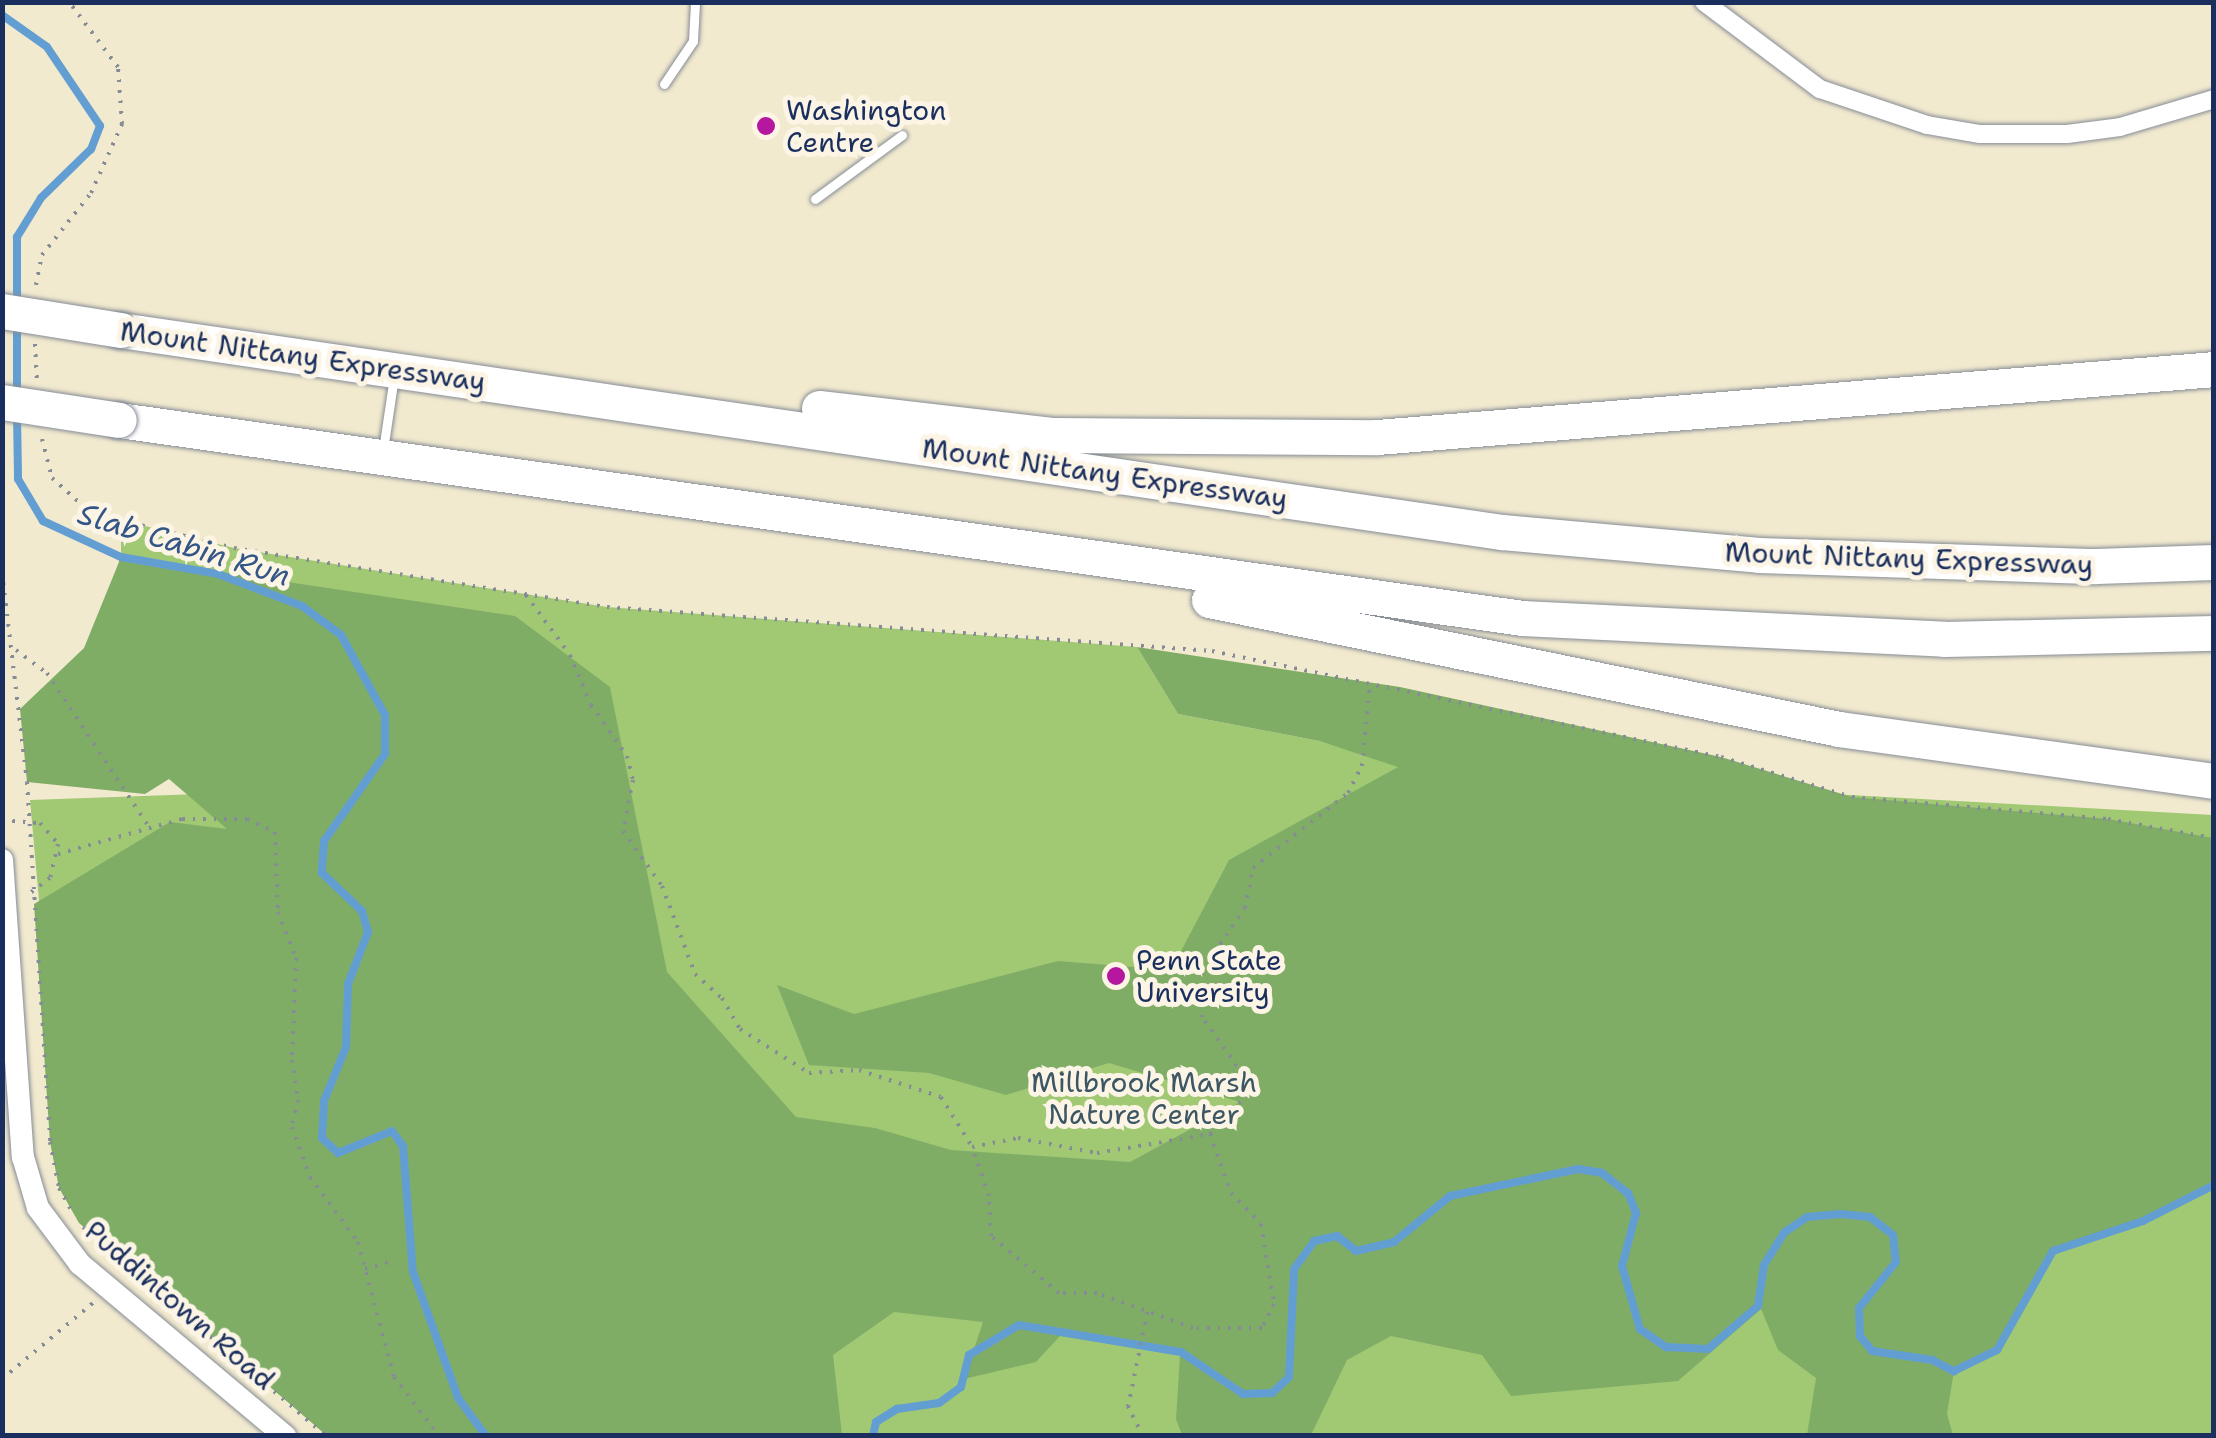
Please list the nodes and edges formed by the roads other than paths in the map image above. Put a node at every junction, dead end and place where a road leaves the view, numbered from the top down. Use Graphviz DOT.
graph roads {
  1 [pos="696,2"];
  2 [pos="1704,2"];
  3 [pos="664,84"];
  4 [pos="2214,99"];
  5 [pos="902,136"];
  6 [pos="815,199"];
  7 [pos="18,306"];
  8 [pos="214,342"];
  9 [pos="395,369"];
  10 [pos="2214,369"];
  11 [pos="2,402"];
  12 [pos="382,456"];
  13 [pos="648,496"];
  14 [pos="2214,562"];
  15 [pos="2214,633"];
  16 [pos="2214,780"];
  17 [pos="2,860"];
  18 [pos="284,1436"];
  1 -- 3 [label="lane"];
  2 -- 4 [label="street"];
  5 -- 6 [label="lane"];
  7 -- 8 [label="highway, Mount Nittany Expressway, bridge"];
  8 -- 9 [label="highway, Mount Nittany Expressway"];
  8 -- 10 [label="highway"];
  9 -- 12 [label="lane"];
  9 -- 14 [label="highway, Mount Nittany Expressway"];
  11 -- 12 [label="highway, bridge"];
  12 -- 13 [label="highway"];
  13 -- 15 [label="highway"];
  13 -- 16 [label="highway"];
  17 -- 18 [label="street, Puddintown Road"];
}
